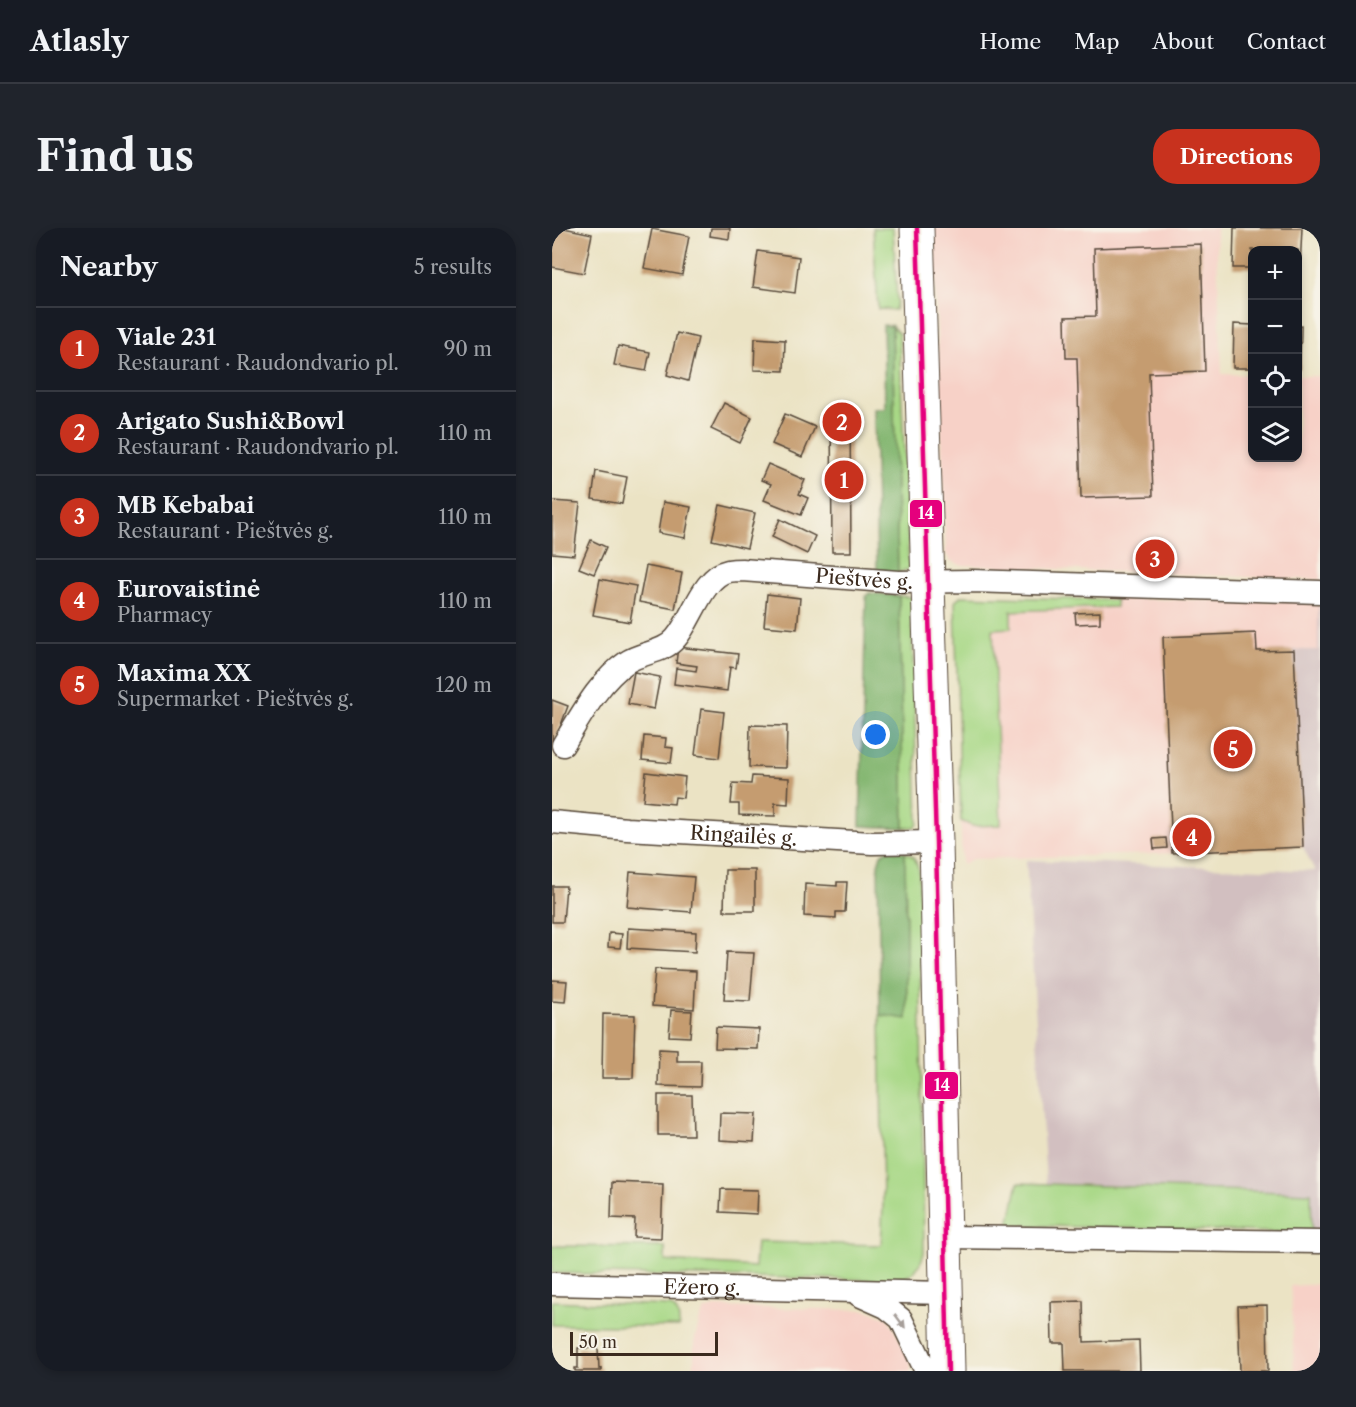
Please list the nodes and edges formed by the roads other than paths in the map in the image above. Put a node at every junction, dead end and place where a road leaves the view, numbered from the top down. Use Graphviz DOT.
graph roads {
  1 [pos="916,228"];
  2 [pos="928,582"];
  3 [pos="1320,592"];
  4 [pos="563,746"];
  5 [pos="552,822"];
  6 [pos="936,842"];
  7 [pos="945,1237"];
  8 [pos="1320,1242"];
  9 [pos="552,1284"];
  10 [pos="852,1292"];
  11 [pos="946,1293"];
  12 [pos="926,1371"];
  13 [pos="948,1371"];
  1 -- 2 [label="main road"];
  2 -- 3 [label="street, Pieštvės g."];
  2 -- 4 [label="street, Pieštvės g."];
  2 -- 6 [label="main road"];
  5 -- 6 [label="street, Ringailės g."];
  6 -- 7 [label="main road"];
  7 -- 8 [label="street"];
  7 -- 11 [label="main road"];
  9 -- 10 [label="street, Ežero g."];
  10 -- 11 [label="street, Ežero g."];
  10 -- 12 [label="street, Ežero g., one-way"];
  11 -- 13 [label="main road"];
}
